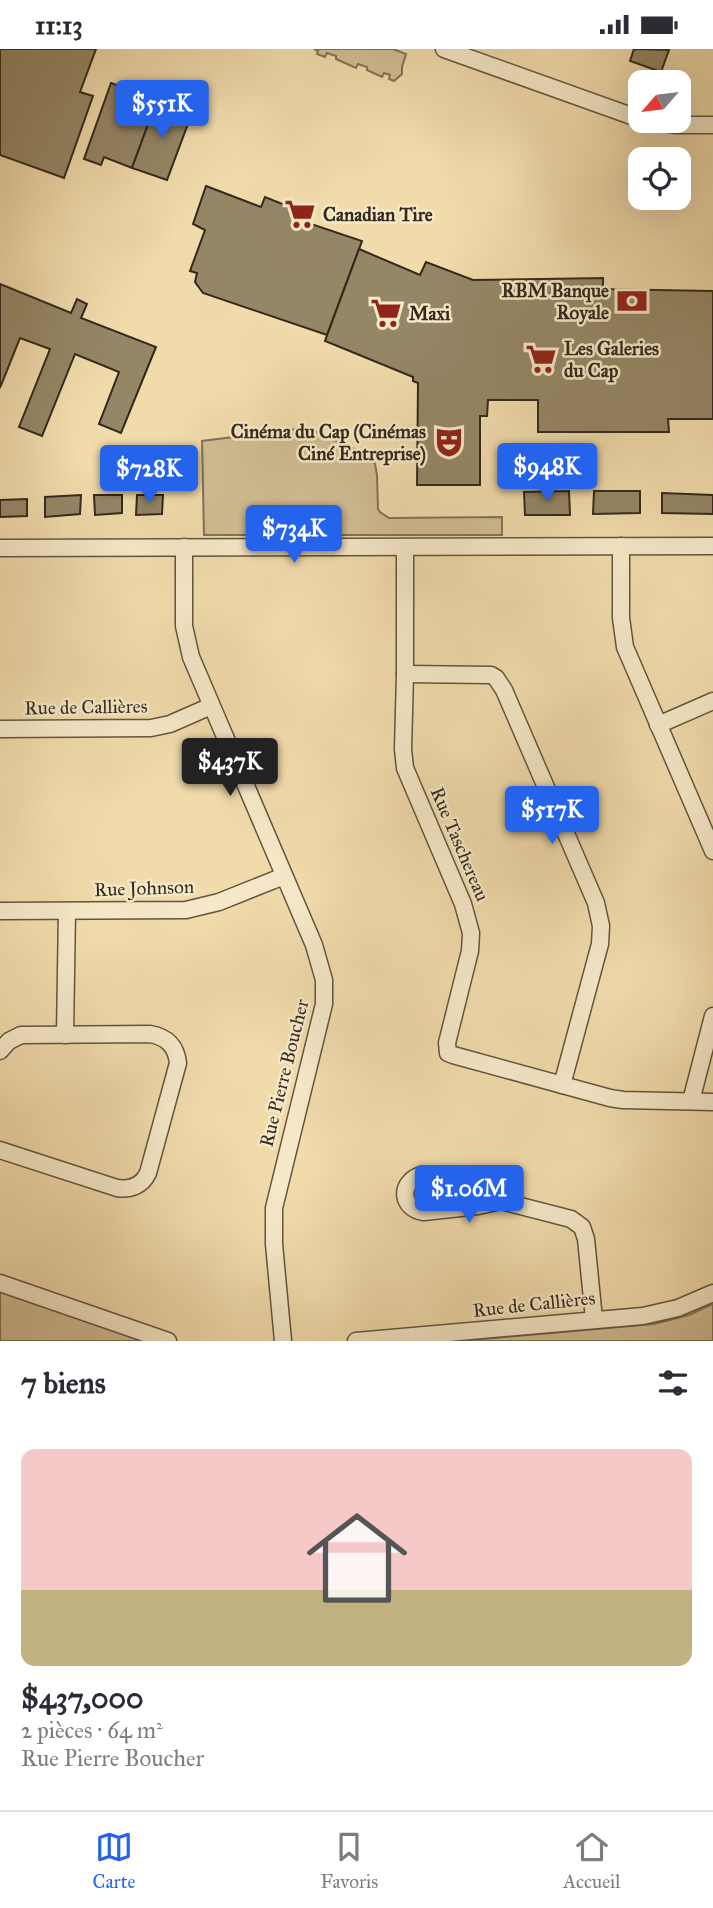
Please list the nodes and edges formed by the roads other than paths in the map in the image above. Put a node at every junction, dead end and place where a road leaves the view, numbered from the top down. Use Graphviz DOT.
graph roads {
  1 [pos="444,49"];
  2 [pos="628,115"];
  3 [pos="691,125"];
  4 [pos="713,125"];
  5 [pos="621,546"];
  6 [pos="713,546"];
  7 [pos="184,547"];
  8 [pos="405,547"];
  9 [pos="0,548"];
  10 [pos="405,674"];
  11 [pos="713,701"];
  12 [pos="211,706"];
  13 [pos="658,725"];
  14 [pos="0,729"];
  15 [pos="713,851"];
  16 [pos="284,876"];
  17 [pos="0,911"];
  18 [pos="67,911"];
  19 [pos="713,1016"];
  20 [pos="65,1035"];
  21 [pos="0,1051"];
  22 [pos="562,1085"];
  23 [pos="691,1101"];
  24 [pos="713,1102"];
  25 [pos="0,1150"];
  26 [pos="501,1201"];
  27 [pos="0,1283"];
  28 [pos="713,1293"];
  29 [pos="594,1319"];
  30 [pos="168,1341"];
  31 [pos="283,1341"];
  32 [pos="356,1341"];
  1 -- 2 [label="street"];
  3 -- 4 [label="street"];
  5 -- 6 [label="street"];
  5 -- 8 [label="street"];
  5 -- 13 [label="street"];
  7 -- 8 [label="street"];
  7 -- 9 [label="street"];
  7 -- 12 [label="street, Rue Pierre Boucher"];
  8 -- 10 [label="street, Rue Taschereau"];
  10 -- 22 [label="street, Rue Taschereau"];
  10 -- 22 [label="street"];
  11 -- 13 [label="street"];
  12 -- 14 [label="street, Rue de Callières"];
  12 -- 16 [label="street, Rue Pierre Boucher"];
  13 -- 15 [label="street"];
  16 -- 18 [label="street, Rue Johnson"];
  16 -- 31 [label="street, Rue Pierre Boucher"];
  17 -- 18 [label="street, Rue Johnson"];
  18 -- 20 [label="street"];
  19 -- 23 [label="street"];
  20 -- 21 [label="street"];
  20 -- 25 [label="street"];
  22 -- 23 [label="street, Rue Taschereau"];
  23 -- 24 [label="street, Rue Taschereau"];
  26 -- 26 [label="street"];
  26 -- 29 [label="street"];
  27 -- 30 [label="street"];
  28 -- 29 [label="street, Rue de Callières"];
  29 -- 32 [label="street, Rue de Callières"];
}
